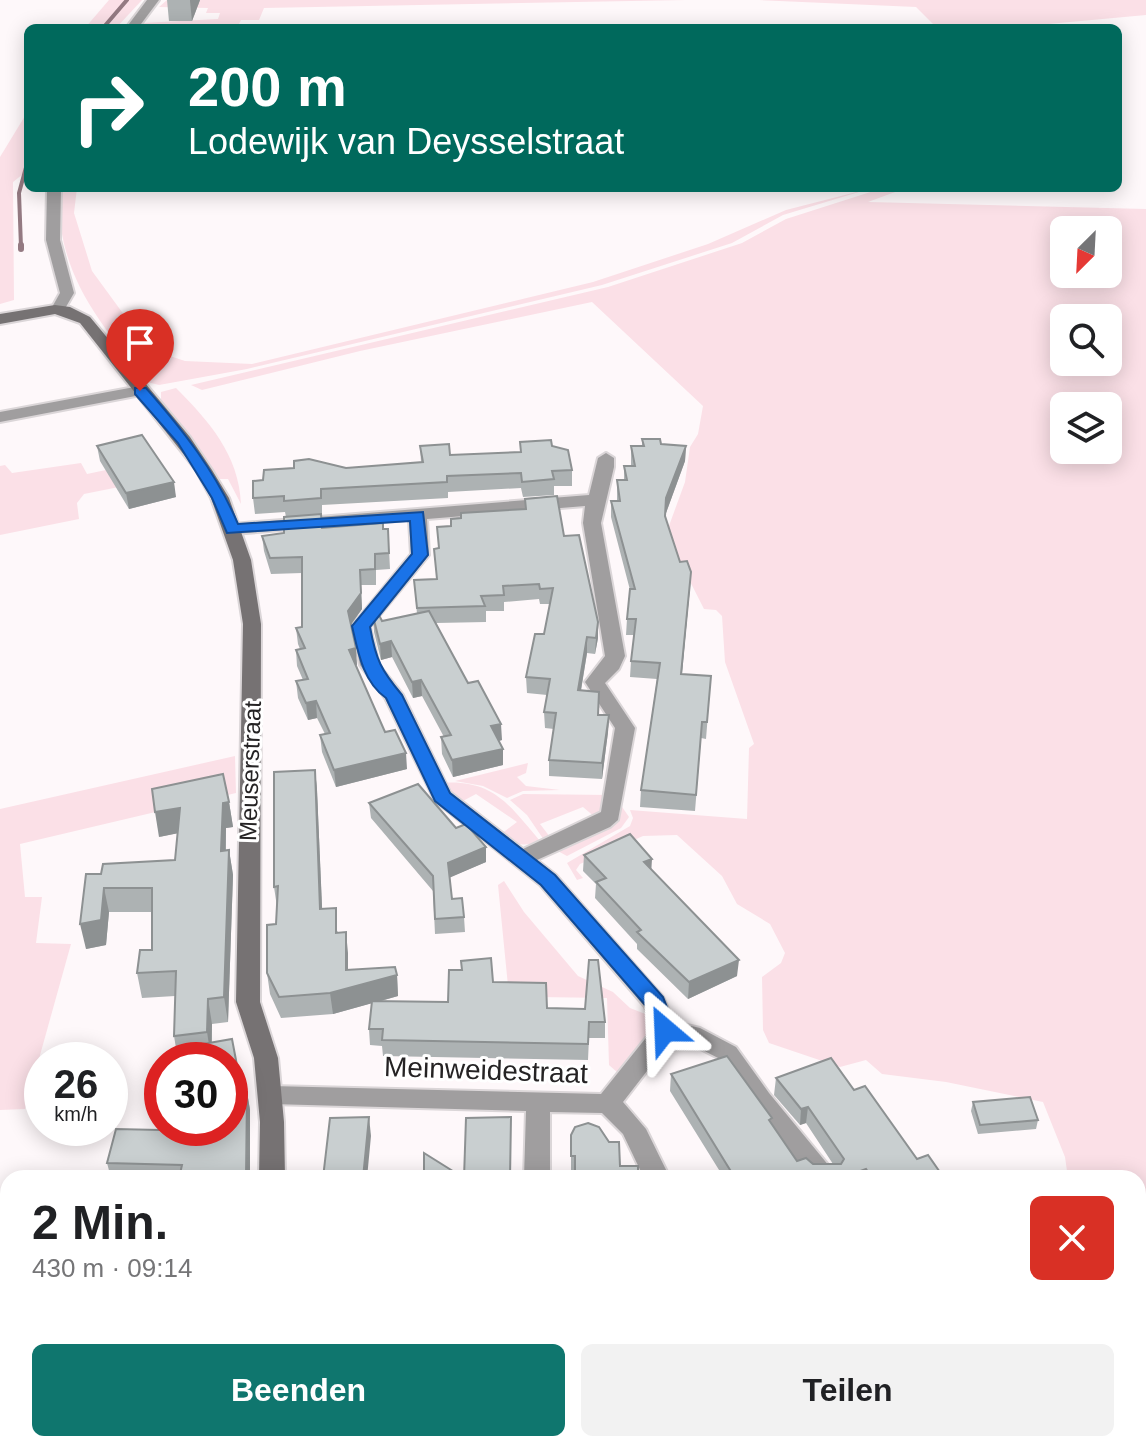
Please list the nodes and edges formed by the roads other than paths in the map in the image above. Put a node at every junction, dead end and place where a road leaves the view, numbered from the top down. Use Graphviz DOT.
graph roads {
  1 [pos="153,0"];
  2 [pos="135,24"];
  3 [pos="54,192"];
  4 [pos="58,309"];
  5 [pos="0,319"];
  6 [pos="140,391"];
  7 [pos="0,417"];
  8 [pos="606,458"];
  9 [pos="592,500"];
  10 [pos="418,515"];
  11 [pos="233,529"];
  12 [pos="519,859"];
  13 [pos="665,1030"];
  14 [pos="271,1095"];
  15 [pos="538,1101"];
  16 [pos="607,1104"];
  17 [pos="272,1170"];
  18 [pos="537,1170"];
  19 [pos="653,1170"];
  20 [pos="822,1170"];
  1 -- 2 [label="street"];
  3 -- 4 [label="street"];
  4 -- 5 [label="street"];
  4 -- 6 [label="street, Meuserstraat"];
  6 -- 7 [label="street"];
  6 -- 11 [label="street, Meuserstraat"];
  8 -- 9 [label="street"];
  9 -- 10 [label="street"];
  9 -- 12 [label="street"];
  10 -- 11 [label="street"];
  10 -- 12 [label="street"];
  11 -- 14 [label="street, Meuserstraat"];
  12 -- 13 [label="street"];
  13 -- 16 [label="street"];
  13 -- 20 [label="street"];
  14 -- 15 [label="street, Meinweidestraat"];
  14 -- 17 [label="street, Meuserstraat"];
  15 -- 16 [label="street, Meinweidestraat"];
  15 -- 18 [label="street"];
  16 -- 19 [label="street, Meinweidestraat"];
}
